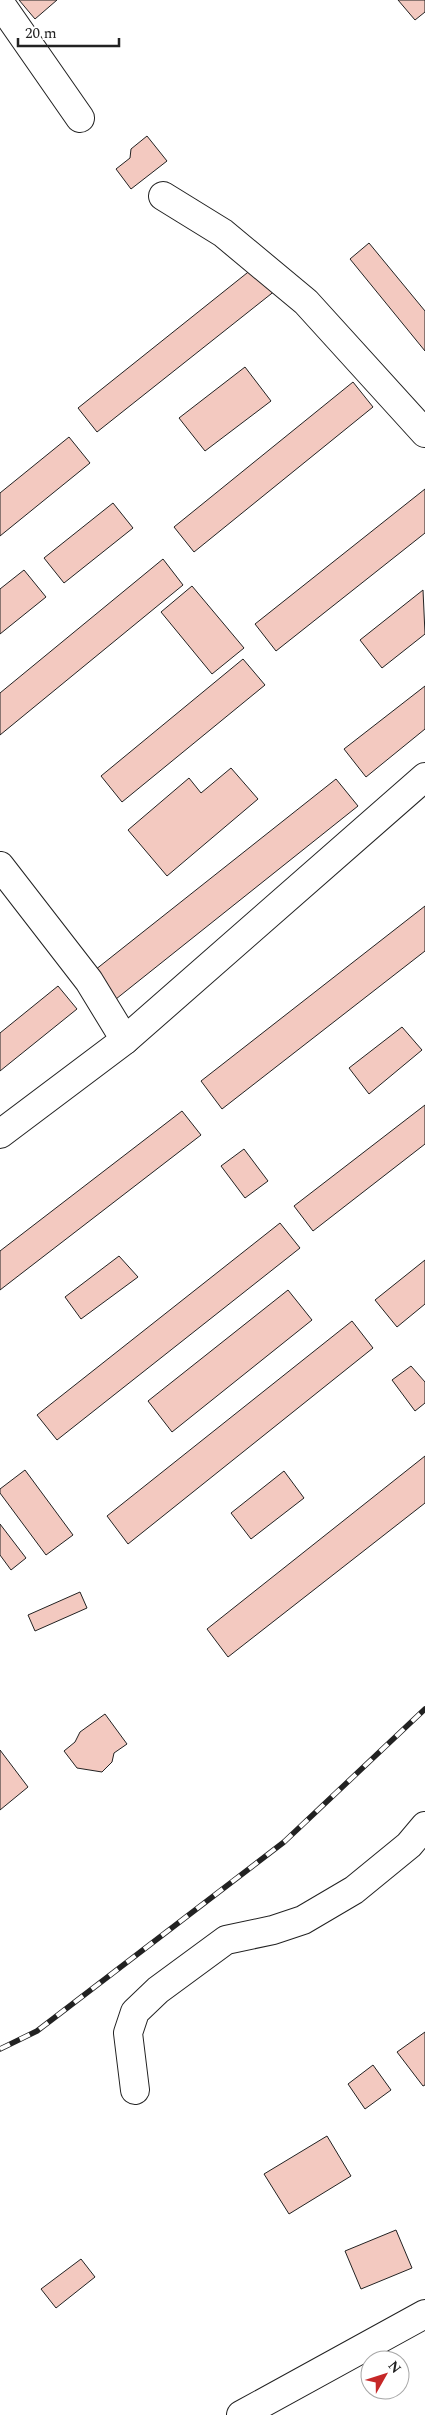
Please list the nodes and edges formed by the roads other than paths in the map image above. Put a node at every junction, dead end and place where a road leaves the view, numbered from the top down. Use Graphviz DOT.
graph roads {
  1 [pos="0,3"];
  2 [pos="80,118"];
  3 [pos="163,196"];
  4 [pos="425,433"];
  5 [pos="425,777"];
  6 [pos="0,866"];
  7 [pos="125,1040"];
  8 [pos="0,1134"];
  9 [pos="425,1826"];
  10 [pos="135,2090"];
  11 [pos="425,2314"];
  12 [pos="241,2415"];
  1 -- 2 [label="main road"];
  3 -- 4 [label="main road"];
  5 -- 7 [label="main road"];
  6 -- 7 [label="main road"];
  7 -- 8 [label="main road"];
  9 -- 10 [label="main road"];
  11 -- 12 [label="main road"];
}
